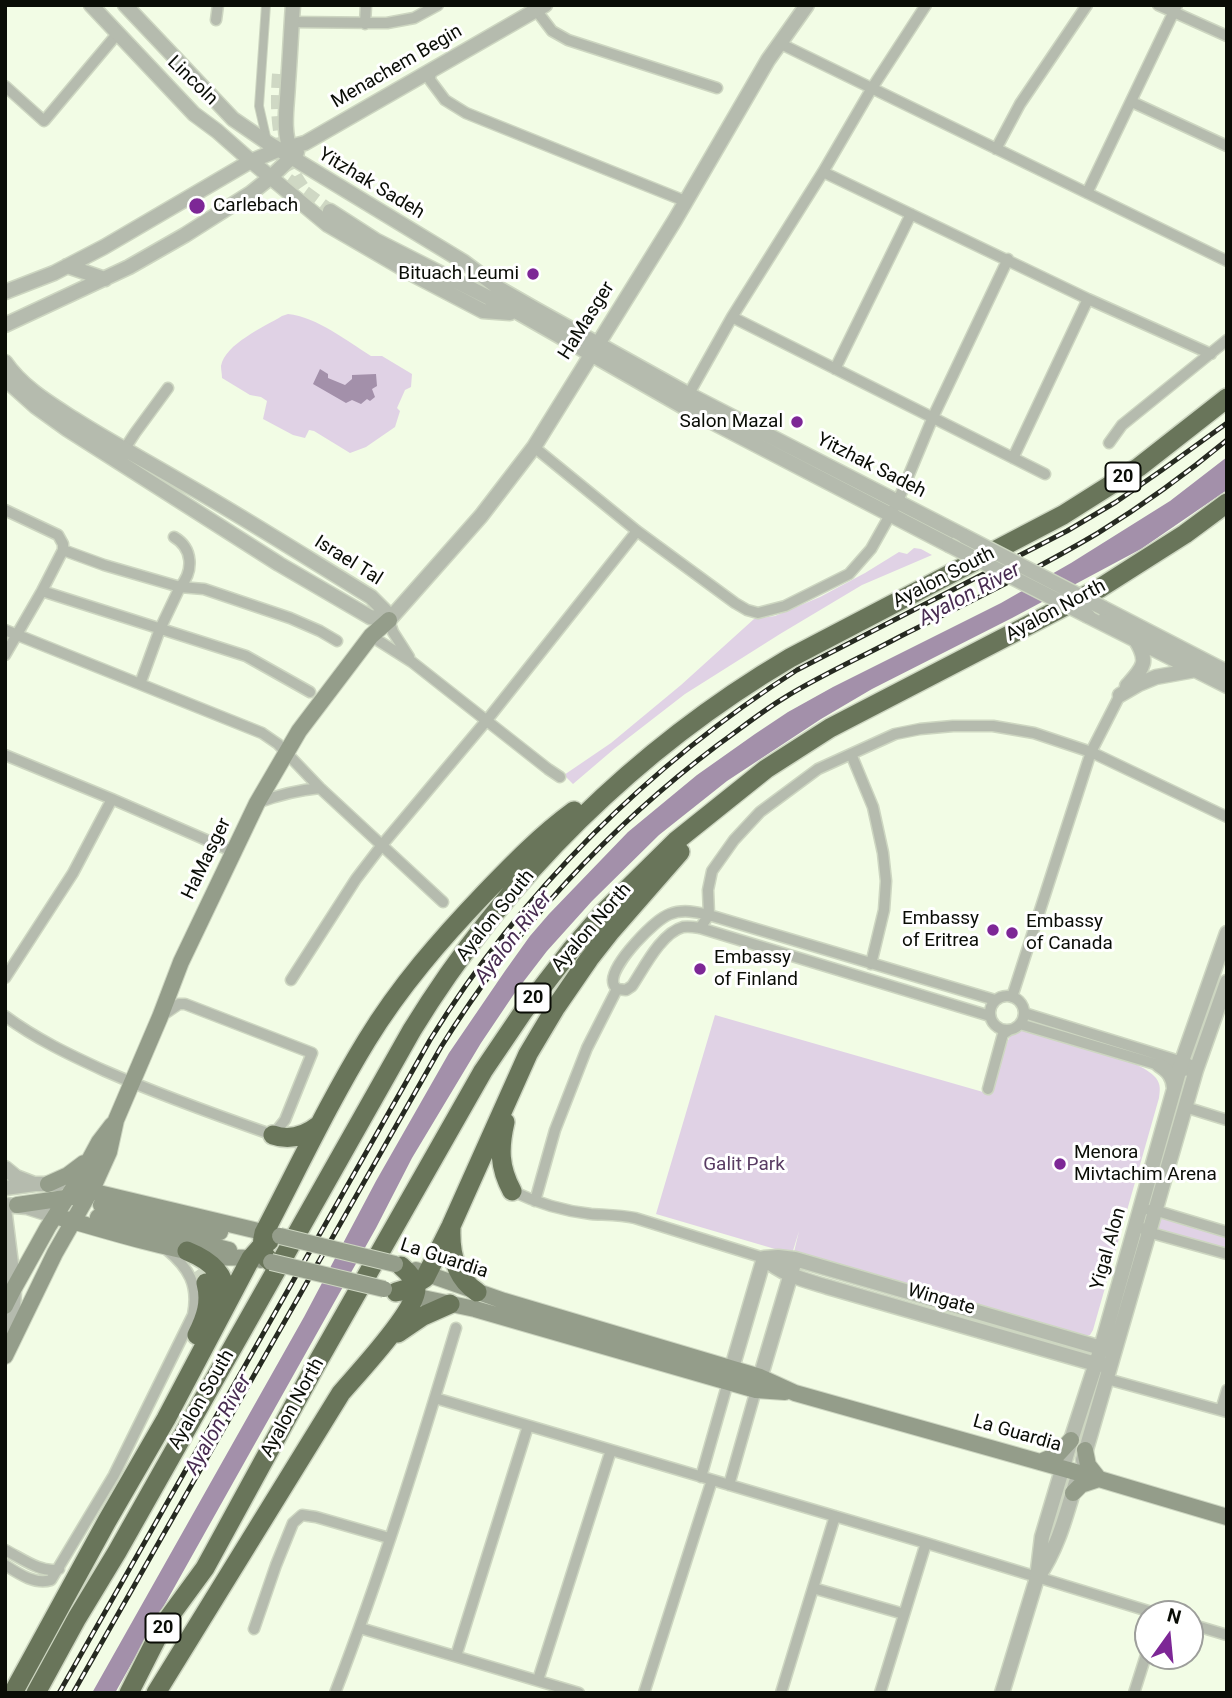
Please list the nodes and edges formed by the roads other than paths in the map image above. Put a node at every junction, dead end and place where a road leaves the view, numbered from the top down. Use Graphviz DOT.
graph roads {
  1 [pos="91,5"];
  2 [pos="103,5"];
  3 [pos="125,5"];
  4 [pos="218,5"];
  5 [pos="266,5"];
  6 [pos="284,5"];
  7 [pos="292,5"];
  8 [pos="366,5"];
  9 [pos="438,5"];
  10 [pos="807,5"];
  11 [pos="926,5"];
  12 [pos="1087,5"];
  13 [pos="1158,5"];
  14 [pos="541,8"];
  15 [pos="1176,9"];
  16 [pos="139,12"];
  17 [pos="216,20"];
  18 [pos="291,22"];
  19 [pos="365,24"];
  20 [pos="118,33"];
  21 [pos="1227,36"];
  22 [pos="779,43"];
  23 [pos="431,70"];
  24 [pos="279,74"];
  25 [pos="5,86"];
  26 [pos="717,88"];
  27 [pos="872,88"];
  28 [pos="1132,102"];
  29 [pos="208,116"];
  30 [pos="1227,146"];
  31 [pos="282,149"];
  32 [pos="996,149"];
  33 [pos="251,161"];
  34 [pos="823,172"];
  35 [pos="271,177"];
  36 [pos="1087,193"];
  37 [pos="685,201"];
  38 [pos="330,211"];
  39 [pos="911,214"];
  40 [pos="411,259"];
  41 [pos="1008,260"];
  42 [pos="1227,261"];
  43 [pos="67,266"];
  44 [pos="105,279"];
  45 [pos="500,289"];
  46 [pos="5,292"];
  47 [pos="1088,299"];
  48 [pos="519,313"];
  49 [pos="732,317"];
  50 [pos="5,325"];
  51 [pos="1227,340"];
  52 [pos="594,349"];
  53 [pos="1211,354"];
  54 [pos="5,362"];
  55 [pos="835,369"];
  56 [pos="5,379"];
  57 [pos="168,388"];
  58 [pos="1227,398"];
  59 [pos="688,402"];
  60 [pos="933,417"];
  61 [pos="1110,443"];
  62 [pos="534,447"];
  63 [pos="120,456"];
  64 [pos="1013,458"];
  65 [pos="1045,474"];
  66 [pos="898,501"];
  67 [pos="1227,503"];
  68 [pos="5,510"];
  69 [pos="890,516"];
  70 [pos="637,531"];
  71 [pos="174,537"];
  72 [pos="63,550"];
  73 [pos="180,587"];
  74 [pos="42,591"];
  75 [pos="370,617"];
  76 [pos="389,620"];
  77 [pos="160,629"];
  78 [pos="5,630"];
  79 [pos="17,635"];
  80 [pos="371,636"];
  81 [pos="1135,639"];
  82 [pos="337,641"];
  83 [pos="5,655"];
  84 [pos="412,662"];
  85 [pos="1195,670"];
  86 [pos="1227,672"];
  87 [pos="140,684"];
  88 [pos="1227,686"];
  89 [pos="310,692"];
  90 [pos="1120,695"];
  91 [pos="487,720"];
  92 [pos="674,738"];
  93 [pos="286,751"];
  94 [pos="1091,752"];
  95 [pos="851,754"];
  96 [pos="5,755"];
  97 [pos="561,776"];
  98 [pos="320,788"];
  99 [pos="732,794"];
  100 [pos="112,799"];
  101 [pos="257,803"];
  102 [pos="1227,817"];
  103 [pos="382,845"];
  104 [pos="234,852"];
  105 [pos="443,902"];
  106 [pos="709,915"];
  107 [pos="700,928"];
  108 [pos="1227,933"];
  109 [pos="871,964"];
  110 [pos="5,978"];
  111 [pos="291,980"];
  112 [pos="1227,982"];
  113 [pos="617,989"];
  114 [pos="1012,996"];
  115 [pos="995,1000"];
  116 [pos="5,1016"];
  117 [pos="160,1017"];
  118 [pos="1022,1018"];
  119 [pos="991,1020"];
  120 [pos="1009,1030"];
  121 [pos="1159,1065"];
  122 [pos="1180,1066"];
  123 [pos="993,1068"];
  124 [pos="1196,1070"];
  125 [pos="133,1083"];
  126 [pos="514,1084"];
  127 [pos="1174,1088"];
  128 [pos="988,1089"];
  129 [pos="1185,1107"];
  130 [pos="116,1120"];
  131 [pos="1227,1120"];
  132 [pos="320,1124"];
  133 [pos="272,1135"];
  134 [pos="109,1152"];
  135 [pos="91,1157"];
  136 [pos="5,1168"];
  137 [pos="41,1184"];
  138 [pos="5,1188"];
  139 [pos="91,1191"];
  140 [pos="512,1191"];
  141 [pos="69,1193"];
  142 [pos="124,1199"];
  143 [pos="535,1201"];
  144 [pos="9,1209"];
  145 [pos="1154,1210"];
  146 [pos="55,1216"];
  147 [pos="99,1217"];
  148 [pos="1137,1218"];
  149 [pos="72,1221"];
  150 [pos="451,1226"];
  151 [pos="1148,1231"];
  152 [pos="1227,1232"];
  153 [pos="154,1243"];
  154 [pos="266,1247"];
  155 [pos="187,1251"];
  156 [pos="55,1252"];
  157 [pos="1227,1254"];
  158 [pos="764,1258"];
  159 [pos="795,1259"];
  160 [pos="398,1265"];
  161 [pos="790,1275"];
  162 [pos="206,1283"];
  163 [pos="407,1287"];
  164 [pos="14,1288"];
  165 [pos="477,1292"];
  166 [pos="450,1304"];
  167 [pos="5,1306"];
  168 [pos="221,1315"];
  169 [pos="456,1328"];
  170 [pos="1101,1348"];
  171 [pos="9,1349"];
  172 [pos="378,1350"];
  173 [pos="1112,1363"];
  174 [pos="1096,1364"];
  175 [pos="730,1375"];
  176 [pos="1107,1379"];
  177 [pos="758,1383"];
  178 [pos="1227,1390"];
  179 [pos="435,1398"];
  180 [pos="1224,1411"];
  181 [pos="528,1426"];
  182 [pos="1070,1440"];
  183 [pos="611,1450"];
  184 [pos="1085,1450"];
  185 [pos="1040,1462"];
  186 [pos="1062,1468"];
  187 [pos="1079,1473"];
  188 [pos="707,1478"];
  189 [pos="1099,1479"];
  190 [pos="729,1485"];
  191 [pos="1073,1493"];
  192 [pos="835,1516"];
  193 [pos="1227,1517"];
  194 [pos="107,1521"];
  195 [pos="389,1538"];
  196 [pos="926,1543"];
  197 [pos="5,1550"];
  198 [pos="5,1565"];
  199 [pos="205,1568"];
  200 [pos="59,1569"];
  201 [pos="1037,1578"];
  202 [pos="813,1588"];
  203 [pos="1134,1607"];
  204 [pos="904,1615"];
  205 [pos="360,1628"];
  206 [pos="1204,1628"];
  207 [pos="254,1629"];
  208 [pos="1227,1635"];
  209 [pos="456,1656"];
  210 [pos="1141,1670"];
  211 [pos="537,1681"];
  212 [pos="13,1693"];
  213 [pos="34,1693"];
  214 [pos="129,1693"];
  215 [pos="145,1693"];
  216 [pos="156,1693"];
  217 [pos="335,1693"];
  218 [pos="579,1693"];
  219 [pos="644,1693"];
  220 [pos="781,1693"];
  221 [pos="880,1693"];
  222 [pos="1002,1693"];
  223 [pos="1134,1693"];
  1 -- 20 [label="street, Lincoln"];
  2 -- 29 [label="street"];
  3 -- 16 [label="street, Lincoln"];
  4 -- 17 [label="street"];
  5 -- 31 [label="street"];
  6 -- 24 [label="street"];
  7 -- 18 [label="street"];
  8 -- 19 [label="street"];
  9 -- 19 [label="street"];
  10 -- 22 [label="street, HaMasger"];
  11 -- 27 [label="street"];
  12 -- 32 [label="street"];
  13 -- 15 [label="street"];
  14 -- 23 [label="street, Menachem Begin"];
  14 -- 26 [label="street"];
  15 -- 21 [label="street"];
  15 -- 28 [label="street"];
  16 -- 31 [label="street, Lincoln"];
  18 -- 19 [label="street"];
  18 -- 31 [label="street"];
  20 -- 25 [label="street"];
  20 -- 33 [label="street, Lincoln"];
  22 -- 27 [label="street"];
  22 -- 37 [label="street, HaMasger"];
  23 -- 31 [label="street, Menachem Begin"];
  23 -- 37 [label="street"];
  27 -- 32 [label="street"];
  27 -- 34 [label="street"];
  28 -- 30 [label="street"];
  28 -- 36 [label="street"];
  31 -- 33 [label="street, Menachem Begin"];
  31 -- 35 [label="street, Menachem Begin"];
  31 -- 45 [label="street, Yitzhak Sadeh"];
  32 -- 36 [label="street"];
  33 -- 35 [label="street, Lincoln"];
  33 -- 43 [label="street, Menachem Begin"];
  34 -- 39 [label="street"];
  34 -- 49 [label="street"];
  35 -- 44 [label="street, Menachem Begin"];
  35 -- 48 [label="street, Yitzhak Sadeh"];
  36 -- 42 [label="street"];
  37 -- 52 [label="street, HaMasger"];
  38 -- 40 [label="street, Yitzhak Sadeh"];
  39 -- 41 [label="street"];
  39 -- 55 [label="street"];
  40 -- 45 [label="street, Yitzhak Sadeh"];
  40 -- 48 [label="street, Yitzhak Sadeh"];
  41 -- 47 [label="street"];
  41 -- 60 [label="street"];
  43 -- 44 [label="street"];
  43 -- 46 [label="street, Menachem Begin"];
  44 -- 50 [label="street, Menachem Begin"];
  45 -- 52 [label="street, Yitzhak Sadeh"];
  47 -- 53 [label="street"];
  47 -- 64 [label="street"];
  48 -- 52 [label="street, Yitzhak Sadeh"];
  49 -- 55 [label="street"];
  49 -- 59 [label="street"];
  51 -- 53 [label="street"];
  52 -- 59 [label="street, Yitzhak Sadeh"];
  52 -- 62 [label="street, HaMasger"];
  53 -- 61 [label="street"];
  54 -- 63 [label="street, Israel Tal"];
  55 -- 60 [label="street"];
  56 -- 63 [label="street, Israel Tal"];
  57 -- 63 [label="street"];
  58 -- 92 [label="highway, Ayalon South / 20"];
  59 -- 66 [label="street, Yitzhak Sadeh"];
  59 -- 69 [label="street, Yitzhak Sadeh"];
  60 -- 64 [label="street"];
  60 -- 66 [label="street"];
  62 -- 70 [label="street"];
  62 -- 76 [label="street, HaMasger"];
  63 -- 75 [label="street, Israel Tal"];
  63 -- 76 [label="street, Israel Tal"];
  64 -- 65 [label="street"];
  66 -- 69 [label="street"];
  66 -- 86 [label="street, Yitzhak Sadeh, bridge"];
  67 -- 99 [label="highway, Ayalon North / 20"];
  68 -- 72 [label="street"];
  69 -- 70 [label="street"];
  69 -- 81 [label="street, Yitzhak Sadeh, bridge"];
  70 -- 91 [label="street"];
  71 -- 73 [label="street"];
  72 -- 73 [label="street"];
  72 -- 74 [label="street"];
  73 -- 77 [label="street"];
  73 -- 82 [label="street"];
  74 -- 77 [label="street"];
  74 -- 79 [label="street"];
  75 -- 76 [label="street, Israel Tal"];
  75 -- 80 [label="main road"];
  76 -- 80 [label="main road, HaMasger"];
  76 -- 84 [label="street"];
  77 -- 87 [label="street"];
  77 -- 89 [label="street"];
  78 -- 79 [label="street"];
  79 -- 83 [label="street"];
  79 -- 87 [label="street"];
  80 -- 84 [label="street"];
  80 -- 93 [label="main road, HaMasger"];
  81 -- 85 [label="street, Yitzhak Sadeh"];
  81 -- 90 [label="street"];
  84 -- 91 [label="street"];
  85 -- 88 [label="street, Yitzhak Sadeh"];
  85 -- 90 [label="street"];
  87 -- 93 [label="street"];
  90 -- 94 [label="street"];
  91 -- 97 [label="street"];
  91 -- 103 [label="street"];
  92 -- 132 [label="highway"];
  92 -- 213 [label="highway, Ayalon South / 20"];
  93 -- 98 [label="street"];
  93 -- 101 [label="main road, HaMasger"];
  94 -- 95 [label="street"];
  94 -- 102 [label="street"];
  94 -- 114 [label="street"];
  95 -- 106 [label="street"];
  95 -- 109 [label="street"];
  96 -- 100 [label="street"];
  98 -- 101 [label="street"];
  98 -- 103 [label="street"];
  99 -- 126 [label="highway"];
  99 -- 199 [label="highway, Ayalon North / 20"];
  100 -- 104 [label="street"];
  100 -- 110 [label="street"];
  101 -- 104 [label="main road, HaMasger"];
  103 -- 105 [label="street"];
  103 -- 111 [label="street"];
  104 -- 117 [label="main road, HaMasger"];
  106 -- 107 [label="street"];
  106 -- 109 [label="street"];
  106 -- 113 [label="street"];
  107 -- 113 [label="street"];
  107 -- 119 [label="street"];
  108 -- 122 [label="street, Yigal Alon"];
  109 -- 115 [label="street"];
  112 -- 124 [label="street, Yigal Alon"];
  113 -- 143 [label="street"];
  114 -- 115 [label="street"];
  114 -- 118 [label="street"];
  115 -- 119 [label="street"];
  116 -- 125 [label="street"];
  117 -- 125 [label="main road, HaMasger"];
  117 -- 133 [label="street"];
  118 -- 120 [label="street"];
  118 -- 121 [label="street"];
  118 -- 122 [label="street"];
  119 -- 120 [label="street"];
  119 -- 123 [label="street"];
  120 -- 123 [label="street"];
  121 -- 122 [label="street"];
  121 -- 127 [label="street"];
  122 -- 124 [label="street"];
  122 -- 127 [label="street, Yigal Alon"];
  123 -- 128 [label="street"];
  124 -- 129 [label="street, Yigal Alon"];
  125 -- 130 [label="main road, HaMasger"];
  125 -- 133 [label="street"];
  126 -- 140 [label="highway"];
  126 -- 150 [label="highway"];
  127 -- 148 [label="street, Yigal Alon"];
  129 -- 131 [label="street"];
  129 -- 145 [label="street, Yigal Alon"];
  130 -- 134 [label="main road, HaMasger"];
  130 -- 135 [label="main road, HaMasger"];
  132 -- 133 [label="highway"];
  132 -- 154 [label="highway"];
  134 -- 139 [label="main road, HaMasger"];
  134 -- 142 [label="main road"];
  135 -- 137 [label="main road"];
  135 -- 141 [label="main road, HaMasger"];
  136 -- 137 [label="street"];
  137 -- 138 [label="street"];
  137 -- 141 [label="street"];
  139 -- 141 [label="main road, La Guardia"];
  139 -- 142 [label="main road, La Guardia"];
  139 -- 149 [label="main road, HaMasger"];
  140 -- 143 [label="street, Wingate"];
  141 -- 144 [label="main road, La Guardia"];
  141 -- 146 [label="main road, HaMasger"];
  142 -- 154 [label="main road, La Guardia"];
  143 -- 158 [label="street, Wingate"];
  144 -- 146 [label="street"];
  144 -- 164 [label="street"];
  145 -- 148 [label="street"];
  145 -- 151 [label="street, Yigal Alon"];
  145 -- 152 [label="street"];
  146 -- 149 [label="main road, La Guardia"];
  146 -- 164 [label="main road, HaMasger"];
  147 -- 149 [label="main road, La Guardia"];
  147 -- 153 [label="main road, La Guardia"];
  147 -- 154 [label="main road"];
  147 -- 154 [label="main road"];
  147 -- 156 [label="main road"];
  148 -- 151 [label="street"];
  148 -- 170 [label="street, Yigal Alon"];
  149 -- 156 [label="main road, HaMasger"];
  150 -- 163 [label="highway"];
  150 -- 165 [label="highway"];
  151 -- 157 [label="street"];
  151 -- 173 [label="street, Yigal Alon"];
  153 -- 155 [label="main road, La Guardia"];
  153 -- 200 [label="street"];
  154 -- 155 [label="main road, La Guardia"];
  154 -- 160 [label="main road, La Guardia, bridge"];
  154 -- 163 [label="main road, La Guardia, bridge"];
  154 -- 168 [label="highway"];
  155 -- 168 [label="highway"];
  156 -- 171 [label="main road, HaMasger"];
  158 -- 159 [label="street, Wingate"];
  158 -- 161 [label="street, Wingate"];
  158 -- 175 [label="street"];
  159 -- 161 [label="street"];
  159 -- 170 [label="street, Wingate"];
  160 -- 163 [label="highway"];
  161 -- 174 [label="street, Wingate"];
  161 -- 177 [label="street"];
  162 -- 194 [label="highway"];
  163 -- 165 [label="main road, La Guardia"];
  163 -- 166 [label="main road, La Guardia"];
  163 -- 172 [label="highway"];
  164 -- 167 [label="main road, HaMasger"];
  164 -- 171 [label="street"];
  165 -- 175 [label="main road, La Guardia"];
  166 -- 172 [label="highway"];
  166 -- 175 [label="main road, La Guardia"];
  168 -- 194 [label="highway"];
  169 -- 179 [label="street"];
  170 -- 174 [label="street, Yigal Alon"];
  172 -- 216 [label="highway"];
  173 -- 174 [label="street, Wingate"];
  173 -- 176 [label="street, Yigal Alon"];
  174 -- 182 [label="street, Yigal Alon"];
  175 -- 177 [label="main road, La Guardia"];
  175 -- 188 [label="street"];
  176 -- 180 [label="street"];
  176 -- 184 [label="street, Yigal Alon"];
  177 -- 185 [label="main road, La Guardia"];
  177 -- 190 [label="street"];
  178 -- 180 [label="street"];
  179 -- 181 [label="street"];
  179 -- 195 [label="street"];
  181 -- 183 [label="street"];
  181 -- 209 [label="street"];
  182 -- 185 [label="main road"];
  182 -- 186 [label="street, Yigal Alon"];
  183 -- 188 [label="street"];
  183 -- 211 [label="street"];
  184 -- 187 [label="street, Yigal Alon"];
  184 -- 189 [label="main road"];
  185 -- 186 [label="main road, La Guardia"];
  186 -- 187 [label="main road, La Guardia"];
  186 -- 201 [label="street, Yigal Alon"];
  187 -- 189 [label="main road, La Guardia"];
  187 -- 191 [label="street, Yigal Alon"];
  188 -- 190 [label="street"];
  188 -- 219 [label="street"];
  189 -- 191 [label="main road"];
  189 -- 193 [label="main road, La Guardia"];
  190 -- 192 [label="street"];
  191 -- 201 [label="street, Yigal Alon"];
  192 -- 196 [label="street"];
  192 -- 202 [label="street"];
  194 -- 212 [label="highway"];
  195 -- 205 [label="street"];
  195 -- 207 [label="street"];
  196 -- 201 [label="street"];
  196 -- 204 [label="street"];
  197 -- 200 [label="street"];
  198 -- 200 [label="street"];
  199 -- 214 [label="highway, Ayalon North / 20"];
  199 -- 215 [label="highway"];
  201 -- 203 [label="street"];
  201 -- 222 [label="street, Yigal Alon"];
  202 -- 204 [label="street"];
  202 -- 220 [label="street"];
  204 -- 221 [label="street"];
  205 -- 209 [label="street"];
  205 -- 217 [label="street"];
  206 -- 208 [label="street"];
  209 -- 211 [label="street"];
  210 -- 223 [label="street"];
  211 -- 218 [label="street"];
}
